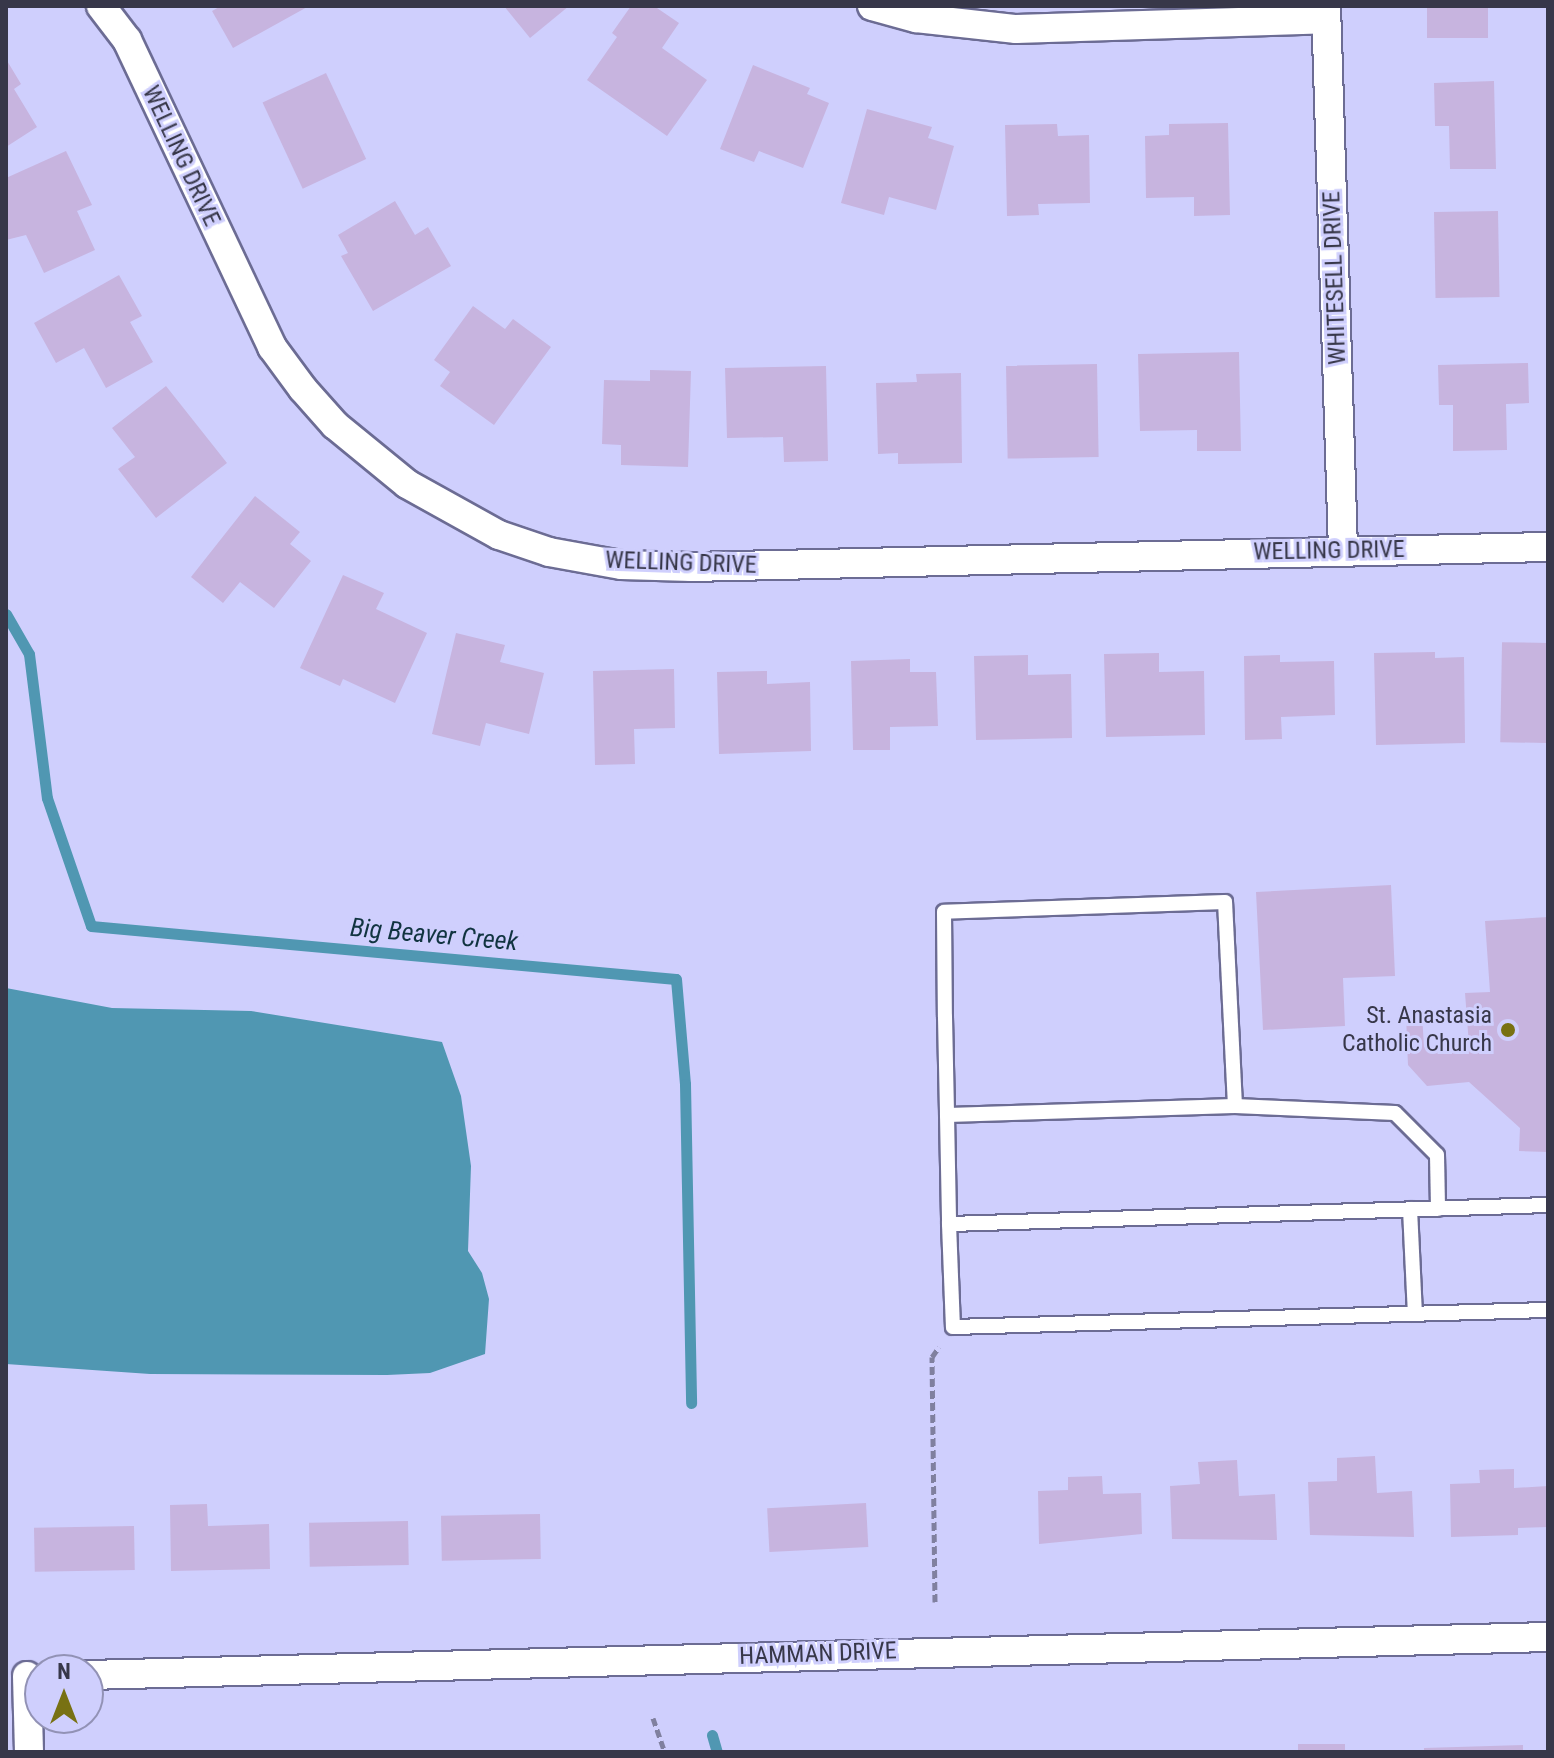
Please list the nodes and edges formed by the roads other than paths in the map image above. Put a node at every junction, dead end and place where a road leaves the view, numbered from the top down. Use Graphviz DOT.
graph roads {
  1 [pos="101,6"];
  2 [pos="872,6"];
  3 [pos="1326,13"];
  4 [pos="1548,547"];
  5 [pos="1343,550"];
  6 [pos="1235,1106"];
  7 [pos="947,1115"];
  8 [pos="1548,1205"];
  9 [pos="1410,1209"];
  10 [pos="1438,1209"];
  11 [pos="949,1224"];
  12 [pos="1548,1310"];
  13 [pos="1415,1314"];
  14 [pos="1548,1637"];
  15 [pos="104,1675"];
  1 -- 5 [label="street, WELLING DRIVE"];
  2 -- 3 [label="street"];
  3 -- 5 [label="street, WHITESELL DRIVE"];
  4 -- 5 [label="street, WELLING DRIVE"];
  6 -- 7 [label="lane"];
  6 -- 7 [label="lane"];
  6 -- 10 [label="lane"];
  7 -- 11 [label="lane"];
  8 -- 10 [label="lane"];
  9 -- 10 [label="lane"];
  9 -- 11 [label="lane"];
  9 -- 13 [label="lane"];
  11 -- 13 [label="lane"];
  12 -- 13 [label="lane"];
  14 -- 15 [label="street, HAMMAN DRIVE"];
}
